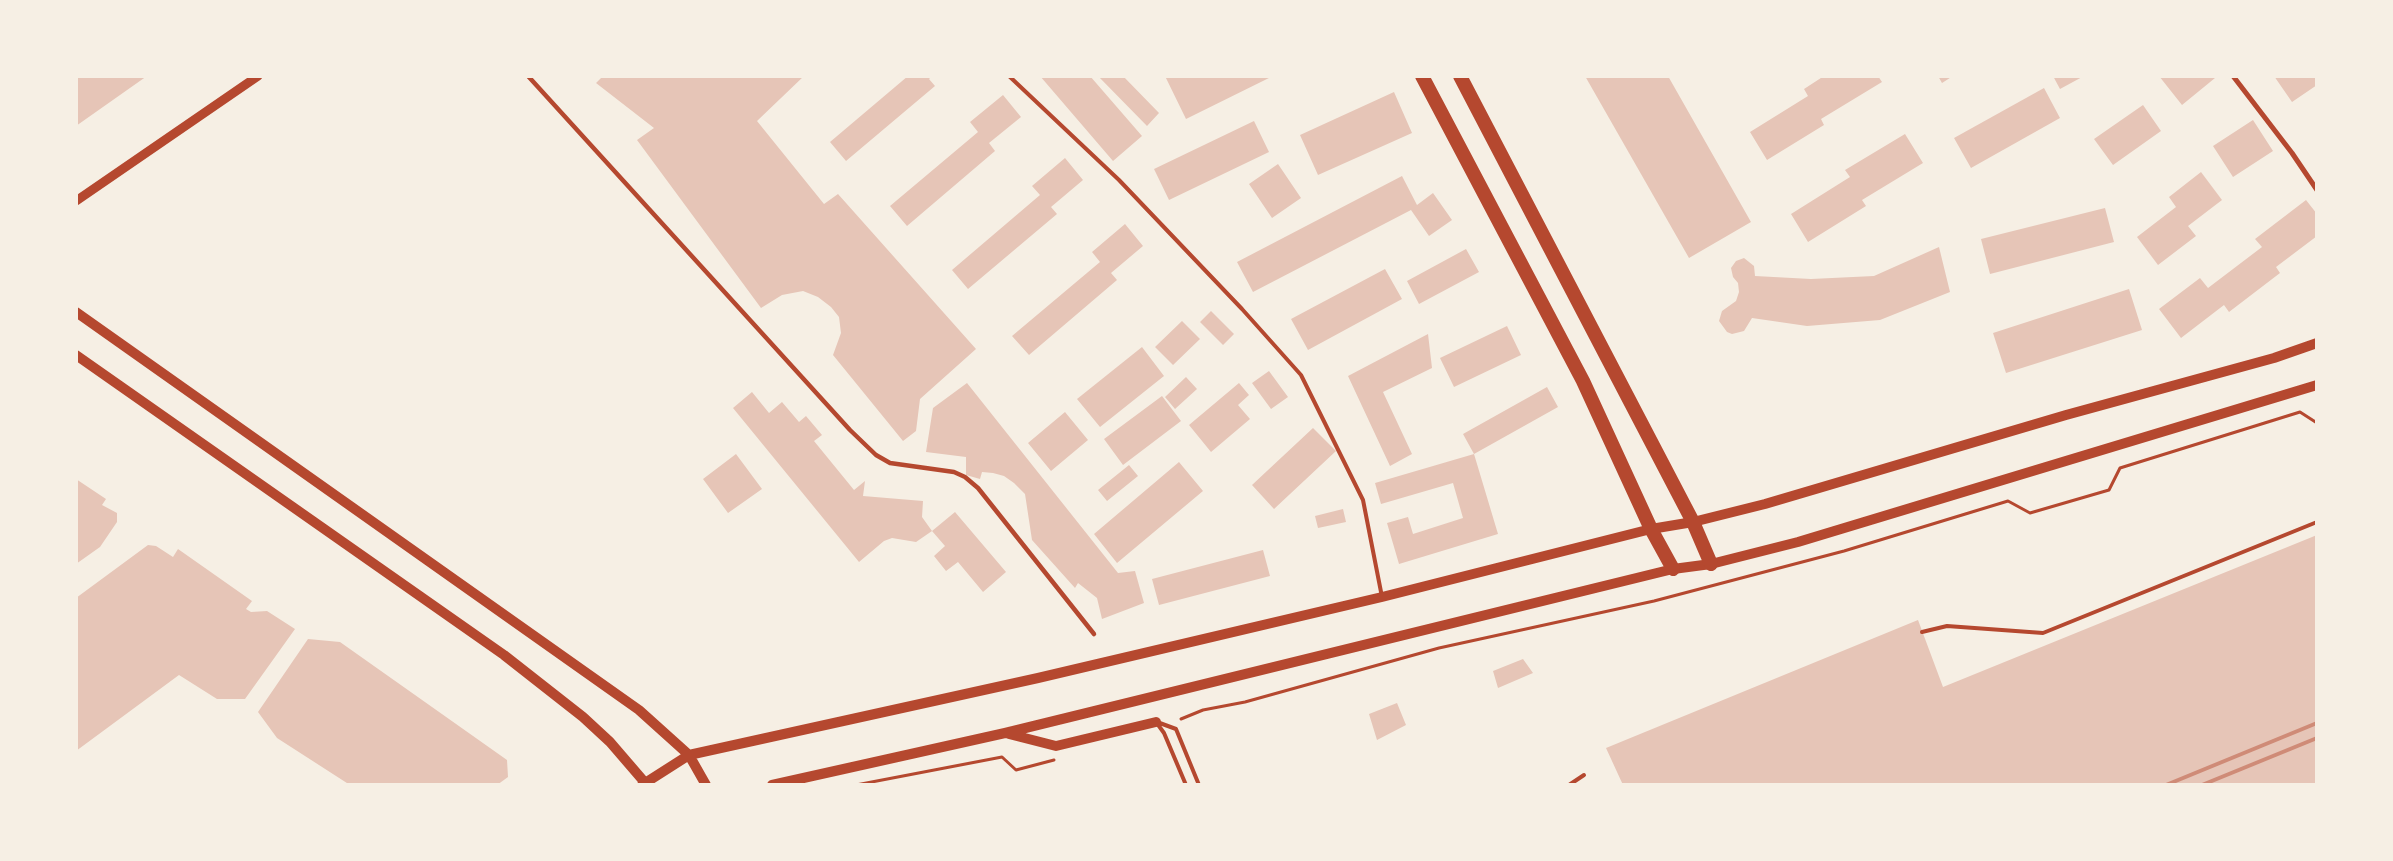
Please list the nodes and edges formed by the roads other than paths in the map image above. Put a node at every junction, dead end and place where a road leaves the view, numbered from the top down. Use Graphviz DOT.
graph roads {
  1 [pos="258,76"];
  2 [pos="528,76"];
  3 [pos="1009,76"];
  4 [pos="1422,76"];
  5 [pos="1460,76"];
  6 [pos="2233,76"];
  7 [pos="2317,190"];
  8 [pos="76,201"];
  9 [pos="76,312"];
  10 [pos="2317,343"];
  11 [pos="76,355"];
  12 [pos="2317,386"];
  13 [pos="1693,522"];
  14 [pos="2317,522"];
  15 [pos="1651,529"];
  16 [pos="1711,564"];
  17 [pos="1673,569"];
  18 [pos="1382,597"];
  19 [pos="1922,632"];
  20 [pos="1094,634"];
  21 [pos="1156,722"];
  22 [pos="1005,733"];
  23 [pos="689,756"];
  24 [pos="1584,774"];
  25 [pos="644,784"];
  26 [pos="706,785"];
  27 [pos="772,785"];
  28 [pos="1186,785"];
  29 [pos="1199,785"];
  30 [pos="1569,785"];
  1 -- 8 [label="street"];
  2 -- 20 [label="street"];
  3 -- 18 [label="lane"];
  4 -- 15 [label="highway"];
  5 -- 13 [label="highway"];
  6 -- 7 [label="street"];
  9 -- 23 [label="main road"];
  10 -- 13 [label="main road"];
  11 -- 25 [label="main road"];
  12 -- 16 [label="main road"];
  13 -- 15 [label="main road"];
  13 -- 16 [label="highway"];
  14 -- 19 [label="lane"];
  15 -- 17 [label="highway"];
  15 -- 18 [label="main road"];
  16 -- 17 [label="main road"];
  17 -- 22 [label="main road"];
  18 -- 23 [label="main road"];
  21 -- 22 [label="main road"];
  21 -- 28 [label="lane"];
  21 -- 29 [label="lane"];
  22 -- 27 [label="main road"];
  23 -- 25 [label="main road"];
  23 -- 26 [label="main road"];
  24 -- 30 [label="lane"];
}
